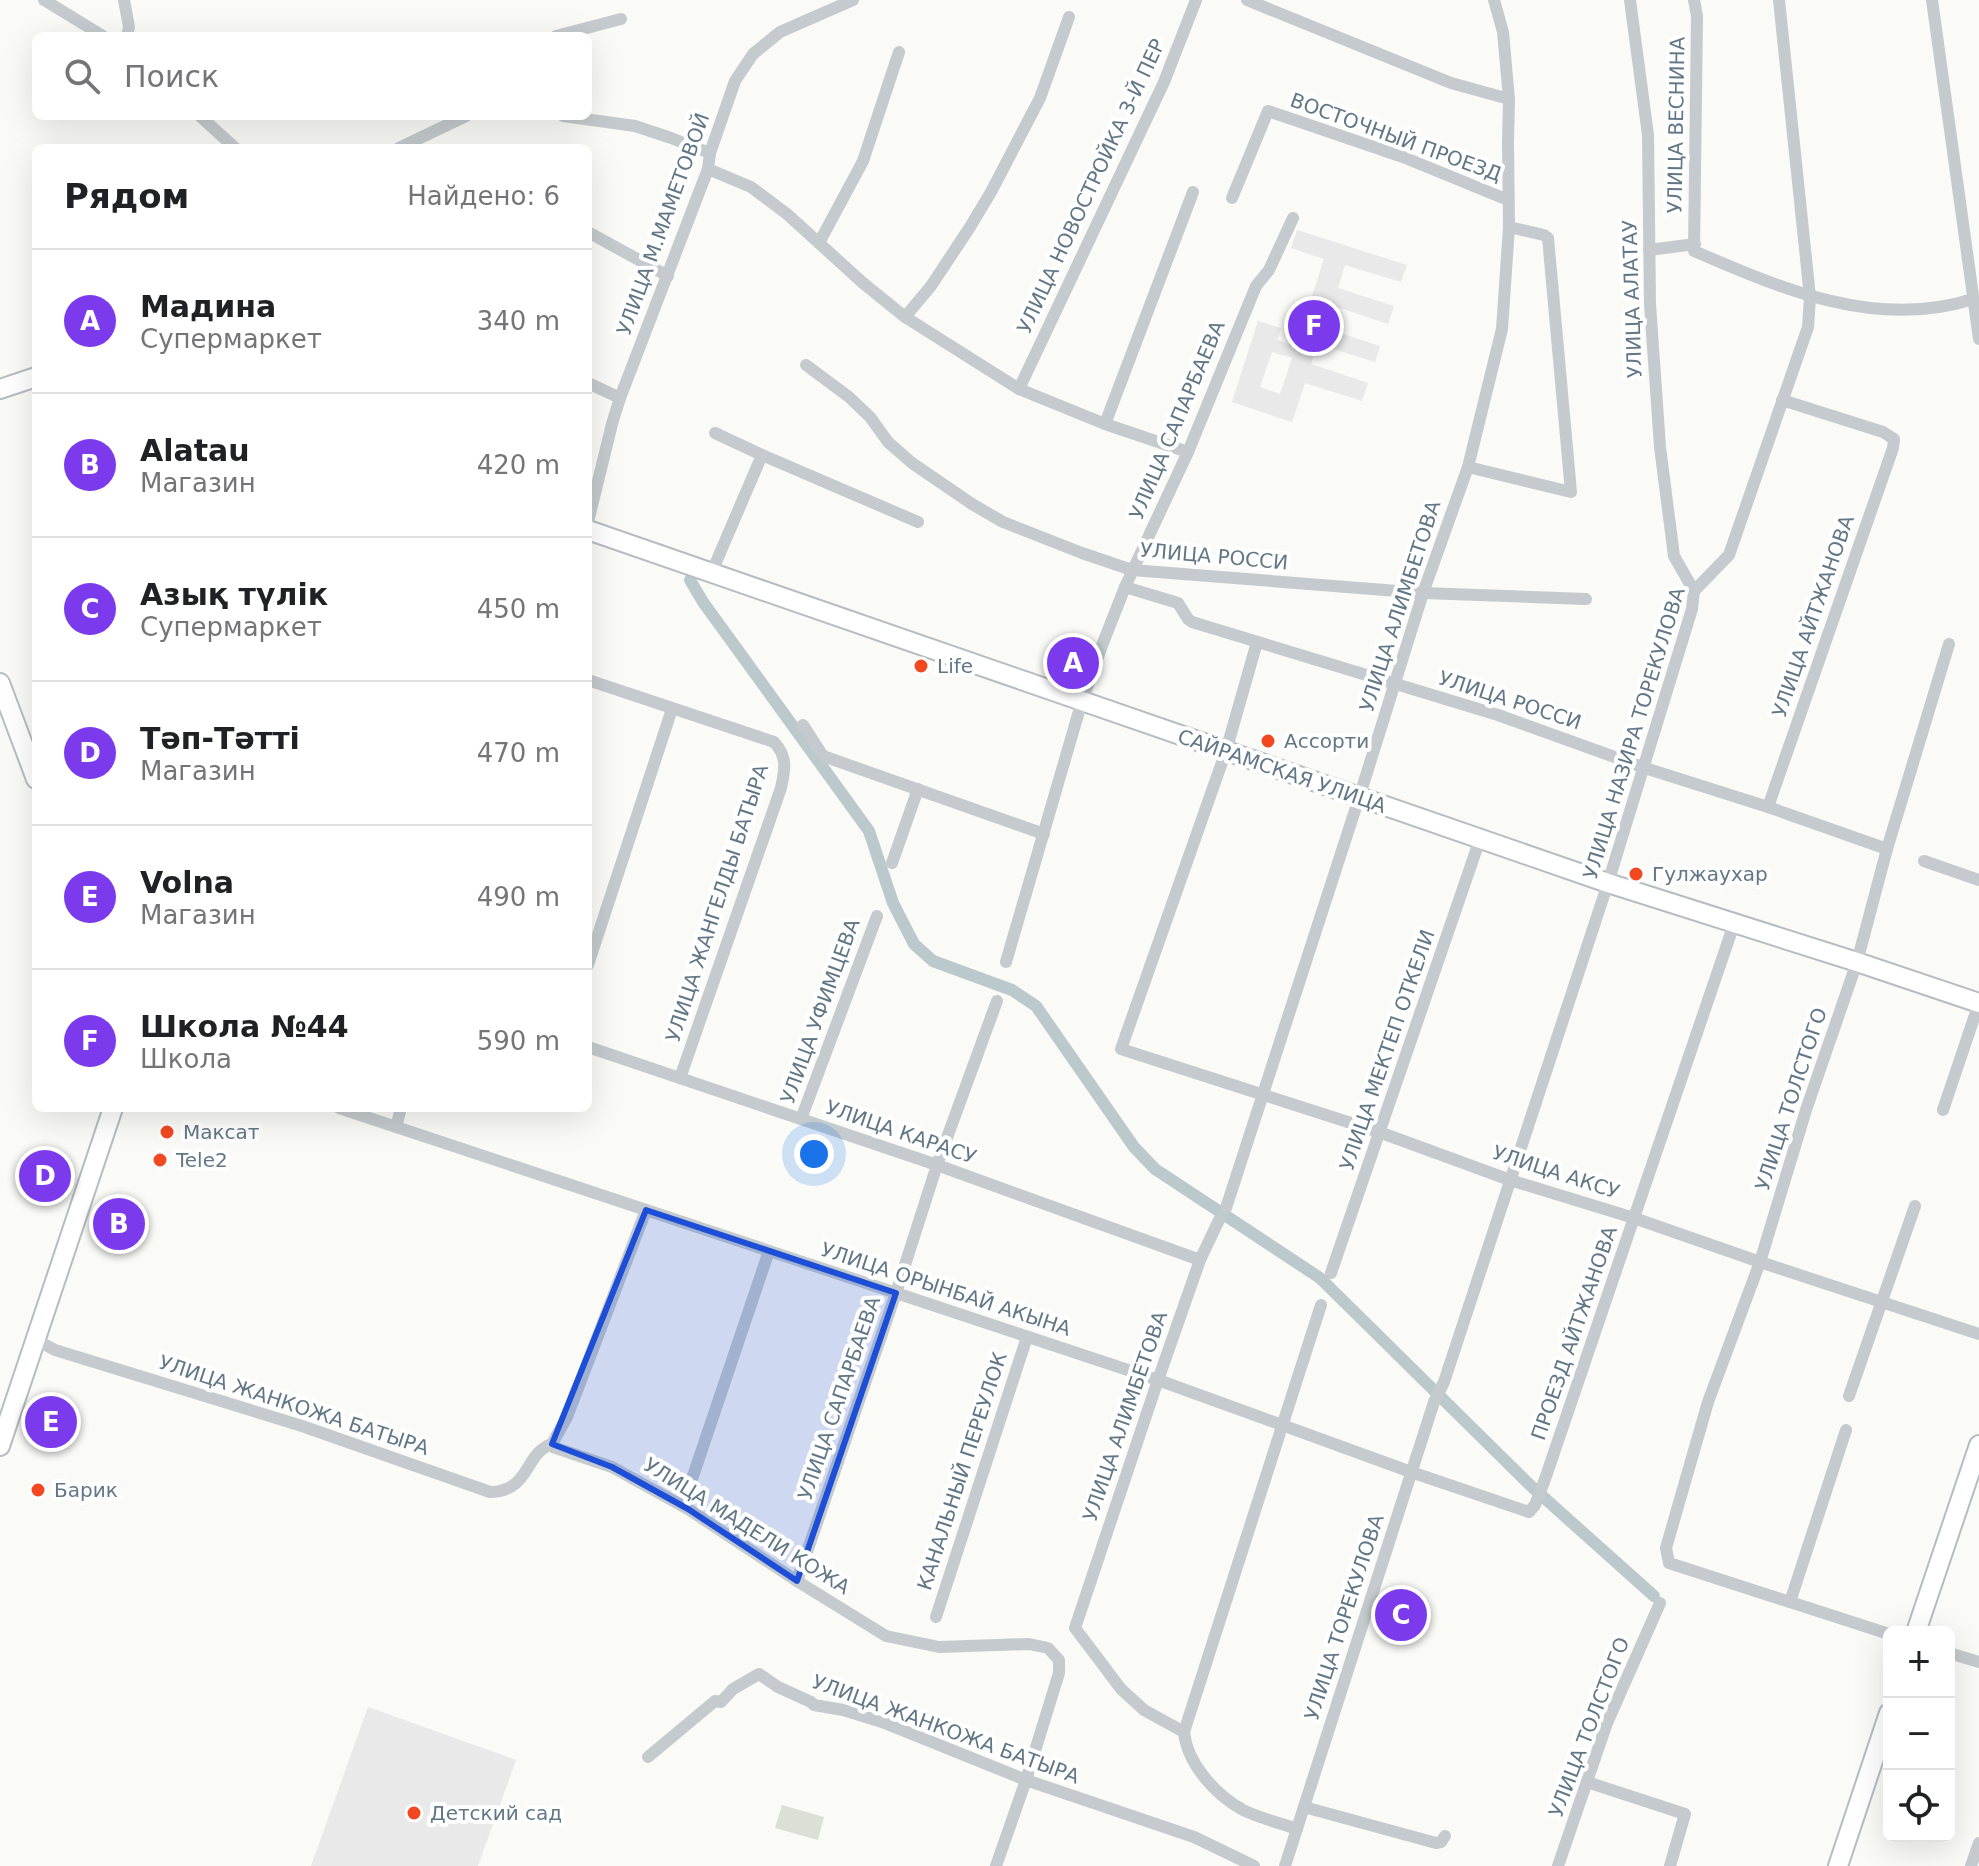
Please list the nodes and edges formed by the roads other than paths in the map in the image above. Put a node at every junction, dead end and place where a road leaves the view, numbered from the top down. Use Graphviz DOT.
graph roads {
  1 [pos="44,0"];
  2 [pos="124,0"];
  3 [pos="853,0"];
  4 [pos="1196,0"];
  5 [pos="1247,0"];
  6 [pos="1494,0"];
  7 [pos="1630,0"];
  8 [pos="1694,0"];
  9 [pos="1779,0"];
  10 [pos="1932,0"];
  11 [pos="1069,17"];
  12 [pos="621,19"];
  13 [pos="96,32"];
  14 [pos="128,32"];
  15 [pos="571,32"];
  16 [pos="899,52"];
  17 [pos="1509,99"];
  18 [pos="204,120"];
  19 [pos="458,120"];
  20 [pos="592,120"];
  21 [pos="231,144"];
  22 [pos="407,144"];
  23 [pos="710,153"];
  24 [pos="708,169"];
  25 [pos="1193,192"];
  26 [pos="1232,198"];
  27 [pos="1508,200"];
  28 [pos="1293,218"];
  29 [pos="1509,227"];
  30 [pos="592,234"];
  31 [pos="819,243"];
  32 [pos="1694,248"];
  33 [pos="1649,250"];
  34 [pos="668,276"];
  35 [pos="1810,297"];
  36 [pos="1973,299"];
  37 [pos="905,317"];
  38 [pos="1979,339"];
  39 [pos="806,365"];
  40 [pos="32,376"];
  41 [pos="592,385"];
  42 [pos="0,389"];
  43 [pos="1019,389"];
  44 [pos="620,398"];
  45 [pos="1782,400"];
  46 [pos="1105,424"];
  47 [pos="715,433"];
  48 [pos="1188,452"];
  49 [pos="762,455"];
  50 [pos="1468,467"];
  51 [pos="592,506"];
  52 [pos="918,522"];
  53 [pos="592,531"];
  54 [pos="1132,570"];
  55 [pos="711,574"];
  56 [pos="1125,587"];
  57 [pos="1694,591"];
  58 [pos="1423,593"];
  59 [pos="1586,599"];
  60 [pos="1257,642"];
  61 [pos="1949,644"];
  62 [pos="592,681"];
  63 [pos="0,683"];
  64 [pos="1395,684"];
  65 [pos="1082,701"];
  66 [pos="672,709"];
  67 [pos="803,725"];
  68 [pos="1226,751"];
  69 [pos="32,768"];
  70 [pos="1645,768"];
  71 [pos="918,789"];
  72 [pos="1359,798"];
  73 [pos="1768,807"];
  74 [pos="1044,834"];
  75 [pos="1480,839"];
  76 [pos="1887,849"];
  77 [pos="1924,861"];
  78 [pos="892,863"];
  79 [pos="1979,880"];
  80 [pos="1608,883"];
  81 [pos="877,916"];
  82 [pos="1734,924"];
  83 [pos="592,953"];
  84 [pos="1006,962"];
  85 [pos="1857,962"];
  86 [pos="997,1001"];
  87 [pos="1979,1003"];
  88 [pos="592,1048"];
  89 [pos="680,1078"];
  90 [pos="1263,1095"];
  91 [pos="1943,1110"];
  92 [pos="112,1112"];
  93 [pos="351,1112"];
  94 [pos="400,1112"];
  95 [pos="801,1119"];
  96 [pos="396,1127"];
  97 [pos="1379,1132"];
  98 [pos="937,1165"];
  99 [pos="1510,1180"];
  100 [pos="1915,1206"];
  101 [pos="1226,1208"];
  102 [pos="646,1210"];
  103 [pos="1634,1218"];
  104 [pos="1219,1220"];
  105 [pos="769,1251"];
  106 [pos="1200,1260"];
  107 [pos="1760,1262"];
  108 [pos="1331,1273"];
  109 [pos="896,1293"];
  110 [pos="1883,1301"];
  111 [pos="1321,1305"];
  112 [pos="1979,1334"];
  113 [pos="1027,1337"];
  114 [pos="36,1340"];
  115 [pos="1158,1380"];
  116 [pos="1444,1382"];
  117 [pos="1849,1396"];
  118 [pos="1282,1425"];
  119 [pos="1846,1430"];
  120 [pos="552,1444"];
  121 [pos="1979,1445"];
  122 [pos="0,1446"];
  123 [pos="1411,1472"];
  124 [pos="691,1482"];
  125 [pos="1535,1505"];
  126 [pos="797,1581"];
  127 [pos="1790,1602"];
  128 [pos="1660,1603"];
  129 [pos="936,1617"];
  130 [pos="1918,1626"];
  131 [pos="1883,1632"];
  132 [pos="1955,1655"];
  133 [pos="1979,1662"];
  134 [pos="1883,1731"];
  135 [pos="1184,1732"];
  136 [pos="648,1757"];
  137 [pos="1026,1780"];
  138 [pos="1587,1782"];
  139 [pos="1304,1807"];
  140 [pos="1297,1829"];
  141 [pos="1445,1836"];
  142 [pos="1979,1843"];
  143 [pos="996,1866"];
  144 [pos="1254,1866"];
  145 [pos="1285,1866"];
  146 [pos="1558,1866"];
  147 [pos="1670,1866"];
  148 [pos="1838,1866"];
  149 [pos="1971,1866"];
  1 -- 13 [label="street"];
  2 -- 14 [label="street"];
  3 -- 23 [label="street, УЛИЦА М.МАМЕТОВОЙ"];
  4 -- 43 [label="street, УЛИЦА НОВОСТРОЙКА 3-Й ПЕР"];
  5 -- 17 [label="street"];
  6 -- 17 [label="street, УЛИЦА АЛИМБЕТОВА"];
  7 -- 33 [label="street, УЛИЦА АЛАТАУ"];
  8 -- 32 [label="street, УЛИЦА ВЕСНИНА"];
  9 -- 35 [label="street, УЛИЦА НАЗИРА ТОРЕКУЛОВА"];
  10 -- 36 [label="street"];
  11 -- 37 [label="street"];
  12 -- 15 [label="street"];
  16 -- 31 [label="street"];
  17 -- 27 [label="street, УЛИЦА АЛИМБЕТОВА"];
  18 -- 21 [label="street"];
  19 -- 22 [label="street"];
  20 -- 23 [label="street"];
  23 -- 24 [label="street, УЛИЦА М.МАМЕТОВОЙ"];
  24 -- 31 [label="street"];
  24 -- 34 [label="street, УЛИЦА М.МАМЕТОВОЙ"];
  25 -- 46 [label="street"];
  26 -- 27 [label="street, ВОСТОЧНЫЙ ПРОЕЗД"];
  27 -- 29 [label="street, УЛИЦА АЛИМБЕТОВА"];
  28 -- 48 [label="street, УЛИЦА САПАРБАЕВА"];
  29 -- 50 [label="street, УЛИЦА АЛИМБЕТОВА"];
  29 -- 50 [label="street"];
  30 -- 34 [label="street"];
  31 -- 37 [label="street"];
  32 -- 33 [label="street"];
  32 -- 35 [label="street"];
  33 -- 57 [label="street, УЛИЦА АЛАТАУ"];
  34 -- 44 [label="street, УЛИЦА М.МАМЕТОВОЙ"];
  35 -- 36 [label="street"];
  35 -- 45 [label="street, УЛИЦА НАЗИРА ТОРЕКУЛОВА"];
  36 -- 38 [label="street"];
  37 -- 43 [label="street"];
  39 -- 54 [label="street, УЛИЦА РОССИ"];
  40 -- 42 [label="main road"];
  41 -- 44 [label="street"];
  43 -- 46 [label="street"];
  44 -- 51 [label="street, УЛИЦА М.МАМЕТОВОЙ"];
  45 -- 57 [label="street, УЛИЦА НАЗИРА ТОРЕКУЛОВА"];
  45 -- 73 [label="street, УЛИЦА АЙТЖАНОВА"];
  46 -- 48 [label="street"];
  47 -- 49 [label="street"];
  48 -- 54 [label="street, УЛИЦА САПАРБАЕВА"];
  49 -- 52 [label="street"];
  49 -- 55 [label="street"];
  50 -- 58 [label="street, УЛИЦА АЛИМБЕТОВА"];
  53 -- 55 [label="main road, САЙРАМСКАЯ УЛИЦА"];
  54 -- 56 [label="street, УЛИЦА САПАРБАЕВА"];
  54 -- 58 [label="street, УЛИЦА РОССИ"];
  55 -- 65 [label="main road, САЙРАМСКАЯ УЛИЦА"];
  56 -- 60 [label="street, УЛИЦА РОССИ"];
  56 -- 65 [label="street, УЛИЦА САПАРБАЕВА"];
  57 -- 70 [label="street, УЛИЦА НАЗИРА ТОРЕКУЛОВА"];
  58 -- 59 [label="street, УЛИЦА РОССИ"];
  58 -- 64 [label="street, УЛИЦА АЛИМБЕТОВА"];
  60 -- 64 [label="street, УЛИЦА РОССИ"];
  60 -- 68 [label="street"];
  61 -- 76 [label="street, УЛИЦА ТОЛСТОГО"];
  62 -- 66 [label="street"];
  63 -- 69 [label="main road"];
  64 -- 70 [label="street, УЛИЦА РОССИ"];
  64 -- 72 [label="street, УЛИЦА АЛИМБЕТОВА"];
  65 -- 68 [label="main road, САЙРАМСКАЯ УЛИЦА"];
  65 -- 74 [label="street, УЛИЦА САПАРБАЕВА"];
  66 -- 83 [label="street"];
  66 -- 89 [label="street, УЛИЦА ЖАНГЕЛДЫ БАТЫРА"];
  67 -- 71 [label="street"];
  68 -- 72 [label="main road, САЙРАМСКАЯ УЛИЦА"];
  68 -- 90 [label="street, УЛИЦА АКСУ"];
  70 -- 73 [label="street, УЛИЦА РОССИ"];
  70 -- 80 [label="street, УЛИЦА НАЗИРА ТОРЕКУЛОВА"];
  71 -- 74 [label="street"];
  71 -- 78 [label="street"];
  72 -- 75 [label="main road, САЙРАМСКАЯ УЛИЦА"];
  72 -- 90 [label="street, УЛИЦА АЛИМБЕТОВА"];
  73 -- 76 [label="street, УЛИЦА РОССИ"];
  74 -- 84 [label="street, УЛИЦА САПАРБАЕВА"];
  75 -- 80 [label="main road, САЙРАМСКАЯ УЛИЦА"];
  75 -- 97 [label="street, УЛИЦА МЕКТЕП ОТКЕЛИ"];
  76 -- 85 [label="street, УЛИЦА ТОЛСТОГО"];
  77 -- 79 [label="street"];
  80 -- 82 [label="main road, САЙРАМСКАЯ УЛИЦА"];
  80 -- 99 [label="street, УЛИЦА НАЗИРА ТОРЕКУЛОВА"];
  81 -- 95 [label="street, УЛИЦА УФИМЦЕВА"];
  82 -- 85 [label="main road, САЙРАМСКАЯ УЛИЦА"];
  82 -- 103 [label="street, ПРОЕЗД АЙТЖАНОВА"];
  85 -- 87 [label="main road, САЙРАМСКАЯ УЛИЦА"];
  85 -- 107 [label="street, УЛИЦА ТОЛСТОГО"];
  86 -- 98 [label="street, УЛИЦА САПАРБАЕВА"];
  87 -- 91 [label="street"];
  88 -- 89 [label="street, УЛИЦА КАРАСУ"];
  89 -- 95 [label="street, УЛИЦА КАРАСУ"];
  90 -- 97 [label="street, УЛИЦА АКСУ"];
  90 -- 101 [label="street, УЛИЦА АЛИМБЕТОВА"];
  92 -- 114 [label="main road"];
  93 -- 96 [label="street, УЛИЦА ОРЫНБАЙ АКЫНА"];
  94 -- 96 [label="street"];
  95 -- 98 [label="street, УЛИЦА КАРАСУ"];
  96 -- 102 [label="street, УЛИЦА ОРЫНБАЙ АКЫНА"];
  97 -- 99 [label="street, УЛИЦА АКСУ"];
  97 -- 108 [label="street, УЛИЦА МЕКТЕП ОТКЕЛИ"];
  98 -- 106 [label="street, УЛИЦА КАРАСУ"];
  98 -- 109 [label="street, УЛИЦА САПАРБАЕВА"];
  99 -- 103 [label="street, УЛИЦА АКСУ"];
  99 -- 116 [label="street, УЛИЦА НАЗИРА ТОРЕКУЛОВА"];
  100 -- 110 [label="street"];
  102 -- 105 [label="street, УЛИЦА ОРЫНБАЙ АКЫНА"];
  102 -- 120 [label="street"];
  103 -- 107 [label="street, УЛИЦА АКСУ"];
  103 -- 125 [label="street, ПРОЕЗД АЙТЖАНОВА"];
  104 -- 106 [label="street, УЛИЦА АЛИМБЕТОВА"];
  105 -- 109 [label="street, УЛИЦА ОРЫНБАЙ АКЫНА"];
  105 -- 124 [label="street"];
  106 -- 115 [label="street, УЛИЦА АЛИМБЕТОВА"];
  107 -- 110 [label="street, УЛИЦА АКСУ"];
  107 -- 127 [label="street, УЛИЦА ТОЛСТОГО"];
  109 -- 113 [label="street, УЛИЦА ОРЫНБАЙ АКЫНА"];
  109 -- 126 [label="street, УЛИЦА САПАРБАЕВА"];
  110 -- 112 [label="street, УЛИЦА АКСУ"];
  110 -- 117 [label="street"];
  111 -- 118 [label="street"];
  113 -- 115 [label="street, УЛИЦА ОРЫНБАЙ АКЫНА"];
  113 -- 129 [label="street, КАНАЛЬНЫЙ ПЕРЕУЛОК"];
  114 -- 120 [label="street, УЛИЦА ЖАНКОЖА БАТЫРА"];
  114 -- 122 [label="main road"];
  115 -- 118 [label="street, УЛИЦА ОРЫНБАЙ АКЫНА"];
  115 -- 135 [label="street, УЛИЦА АЛИМБЕТОВА"];
  116 -- 123 [label="street, УЛИЦА ТОРЕКУЛОВА"];
  118 -- 123 [label="street, УЛИЦА ОРЫНБАЙ АКЫНА"];
  118 -- 135 [label="street"];
  119 -- 127 [label="street"];
  120 -- 126 [label="street, УЛИЦА МАДЕЛИ КОЖА"];
  121 -- 130 [label="main road"];
  123 -- 125 [label="street, УЛИЦА ОРЫНБАЙ АКЫНА"];
  123 -- 139 [label="street, УЛИЦА ТОРЕКУЛОВА"];
  126 -- 137 [label="street, УЛИЦА МАДЕЛИ КОЖА"];
  127 -- 131 [label="street"];
  128 -- 138 [label="street, УЛИЦА ТОЛСТОГО"];
  132 -- 133 [label="street"];
  134 -- 148 [label="main road"];
  135 -- 140 [label="street"];
  136 -- 137 [label="street, УЛИЦА ЖАНКОЖА БАТЫРА"];
  137 -- 143 [label="street"];
  137 -- 144 [label="street, УЛИЦА ЖАНКОЖА БАТЫРА"];
  138 -- 146 [label="street, УЛИЦА ТОЛСТОГО"];
  138 -- 147 [label="street"];
  139 -- 140 [label="street, УЛИЦА ТОРЕКУЛОВА"];
  139 -- 141 [label="street"];
  140 -- 145 [label="street, УЛИЦА ТОРЕКУЛОВА"];
  142 -- 149 [label="street"];
}
